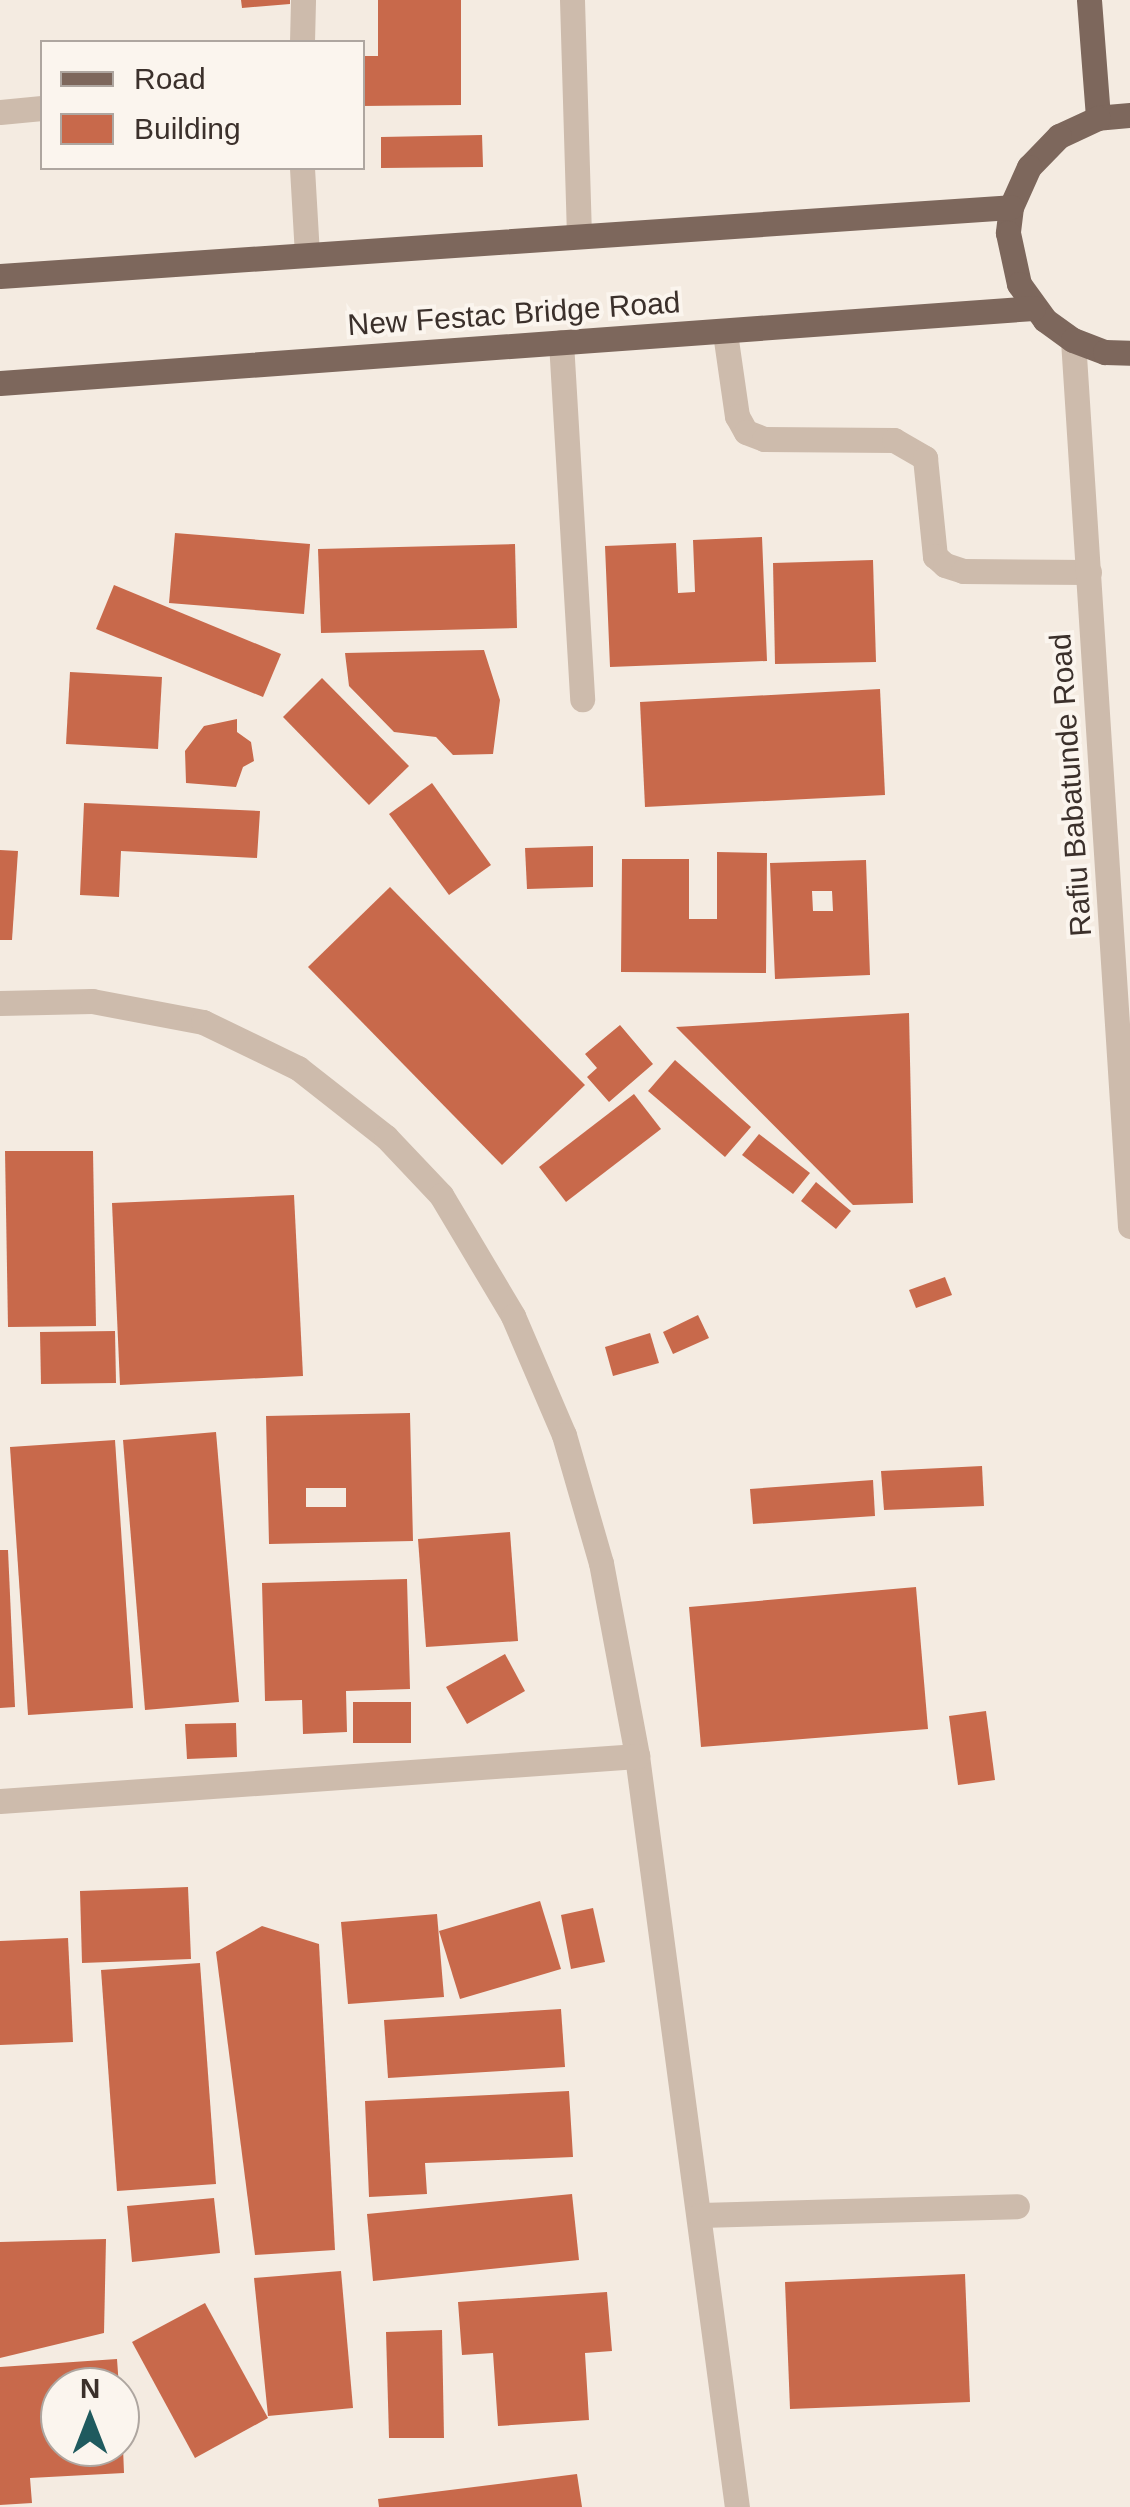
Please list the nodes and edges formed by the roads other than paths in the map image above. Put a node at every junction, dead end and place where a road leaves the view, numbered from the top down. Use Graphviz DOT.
graph roads {
  1 [pos="303,0"];
  2 [pos="572,0"];
  3 [pos="1089,0"];
  4 [pos="302,40"];
  5 [pos="40,108"];
  6 [pos="0,112"];
  7 [pos="1130,115"];
  8 [pos="1098,118"];
  9 [pos="302,170"];
  10 [pos="1011,207"];
  11 [pos="579,236"];
  12 [pos="307,254"];
  13 [pos="0,276"];
  14 [pos="1032,308"];
  15 [pos="725,333"];
  16 [pos="1072,340"];
  17 [pos="560,342"];
  18 [pos="1130,354"];
  19 [pos="0,383"];
  20 [pos="1088,572"];
  21 [pos="582,699"];
  22 [pos="0,1003"];
  23 [pos="1130,1226"];
  24 [pos="636,1756"];
  25 [pos="0,1801"];
  26 [pos="1018,2206"];
  27 [pos="700,2215"];
  28 [pos="737,2507"];
  1 -- 4 [label="street"];
  2 -- 11 [label="street"];
  3 -- 8 [label="main road"];
  5 -- 6 [label="street"];
  7 -- 8 [label="main road"];
  8 -- 10 [label="main road"];
  9 -- 12 [label="street"];
  10 -- 11 [label="main road"];
  10 -- 14 [label="main road"];
  11 -- 12 [label="main road"];
  12 -- 13 [label="main road"];
  14 -- 15 [label="main road, New Festac Bridge Road"];
  14 -- 16 [label="main road"];
  15 -- 17 [label="main road, New Festac Bridge Road"];
  15 -- 20 [label="street"];
  16 -- 18 [label="main road"];
  16 -- 20 [label="street, Rafiu Babatunde Road"];
  17 -- 19 [label="main road, New Festac Bridge Road"];
  17 -- 21 [label="street"];
  20 -- 23 [label="street, Rafiu Babatunde Road"];
  22 -- 24 [label="street"];
  24 -- 25 [label="street"];
  24 -- 27 [label="street"];
  26 -- 27 [label="street"];
  27 -- 28 [label="street"];
}
